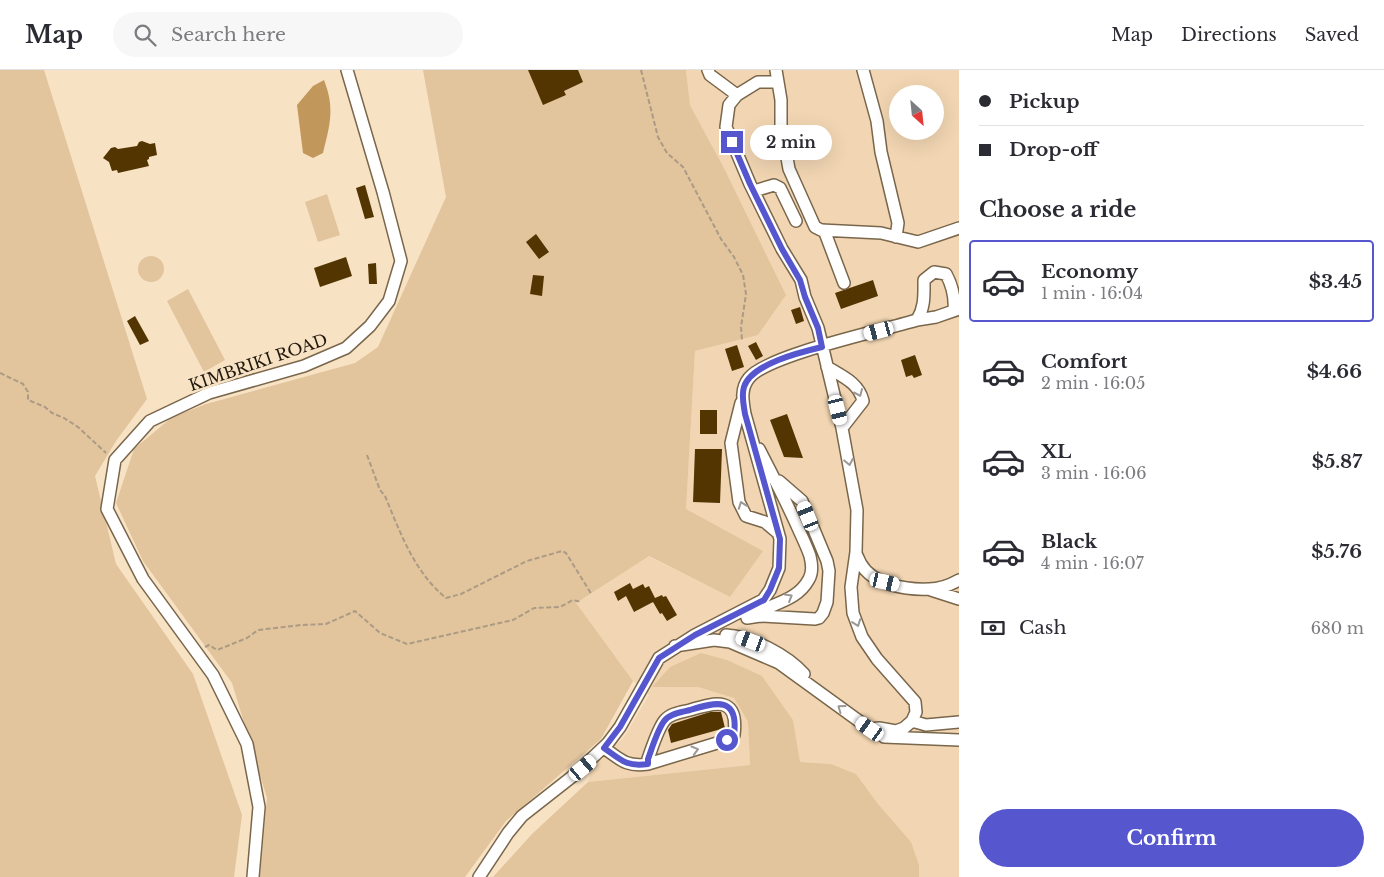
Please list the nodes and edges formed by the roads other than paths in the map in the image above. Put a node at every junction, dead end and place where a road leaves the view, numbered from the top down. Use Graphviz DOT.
graph roads {
  1 [pos="347,70"];
  2 [pos="708,70"];
  3 [pos="776,70"];
  4 [pos="863,70"];
  5 [pos="778,82"];
  6 [pos="737,95"];
  7 [pos="880,139"];
  8 [pos="754,192"];
  9 [pos="898,193"];
  10 [pos="796,222"];
  11 [pos="959,228"];
  12 [pos="824,230"];
  13 [pos="896,237"];
  14 [pos="844,283"];
  15 [pos="957,310"];
  16 [pos="917,320"];
  17 [pos="822,347"];
  18 [pos="827,368"];
  19 [pos="742,396"];
  20 [pos="842,428"];
  21 [pos="749,429"];
  22 [pos="773,476"];
  23 [pos="778,533"];
  24 [pos="856,552"];
  25 [pos="959,580"];
  26 [pos="929,589"];
  27 [pos="959,599"];
  28 [pos="747,618"];
  29 [pos="693,639"];
  30 [pos="817,691"];
  31 [pos="912,721"];
  32 [pos="959,722"];
  33 [pos="926,725"];
  34 [pos="870,729"];
  35 [pos="926,739"];
  36 [pos="959,740"];
  37 [pos="604,748"];
  38 [pos="648,764"];
  39 [pos="253,877"];
  40 [pos="479,877"];
  1 -- 39 [label="street, KIMBRIKI ROAD"];
  2 -- 6 [label="street"];
  3 -- 5 [label="street"];
  4 -- 7 [label="street"];
  5 -- 6 [label="street"];
  5 -- 12 [label="street"];
  6 -- 8 [label="street"];
  7 -- 9 [label="street"];
  7 -- 13 [label="street"];
  8 -- 10 [label="street"];
  8 -- 17 [label="street"];
  11 -- 13 [label="street"];
  12 -- 13 [label="street"];
  12 -- 14 [label="street"];
  15 -- 16 [label="street"];
  15 -- 16 [label="street"];
  16 -- 17 [label="street"];
  17 -- 18 [label="street"];
  17 -- 19 [label="street"];
  18 -- 20 [label="street"];
  18 -- 20 [label="street, one-way"];
  19 -- 21 [label="street"];
  23 -- 19 [label="street, one-way"];
  20 -- 24 [label="street, one-way"];
  21 -- 22 [label="street"];
  21 -- 23 [label="street"];
  28 -- 22 [label="street, one-way"];
  22 -- 28 [label="street"];
  23 -- 29 [label="street"];
  24 -- 26 [label="street"];
  24 -- 31 [label="street, one-way"];
  25 -- 26 [label="street"];
  26 -- 27 [label="street"];
  28 -- 29 [label="street"];
  29 -- 30 [label="street"];
  29 -- 30 [label="street"];
  29 -- 37 [label="street"];
  34 -- 30 [label="street, one-way"];
  31 -- 33 [label="street"];
  31 -- 34 [label="street"];
  32 -- 33 [label="street"];
  33 -- 35 [label="street"];
  34 -- 35 [label="street"];
  35 -- 36 [label="street"];
  37 -- 38 [label="street"];
  37 -- 40 [label="street"];
  38 -- 38 [label="street, one-way"];
}
